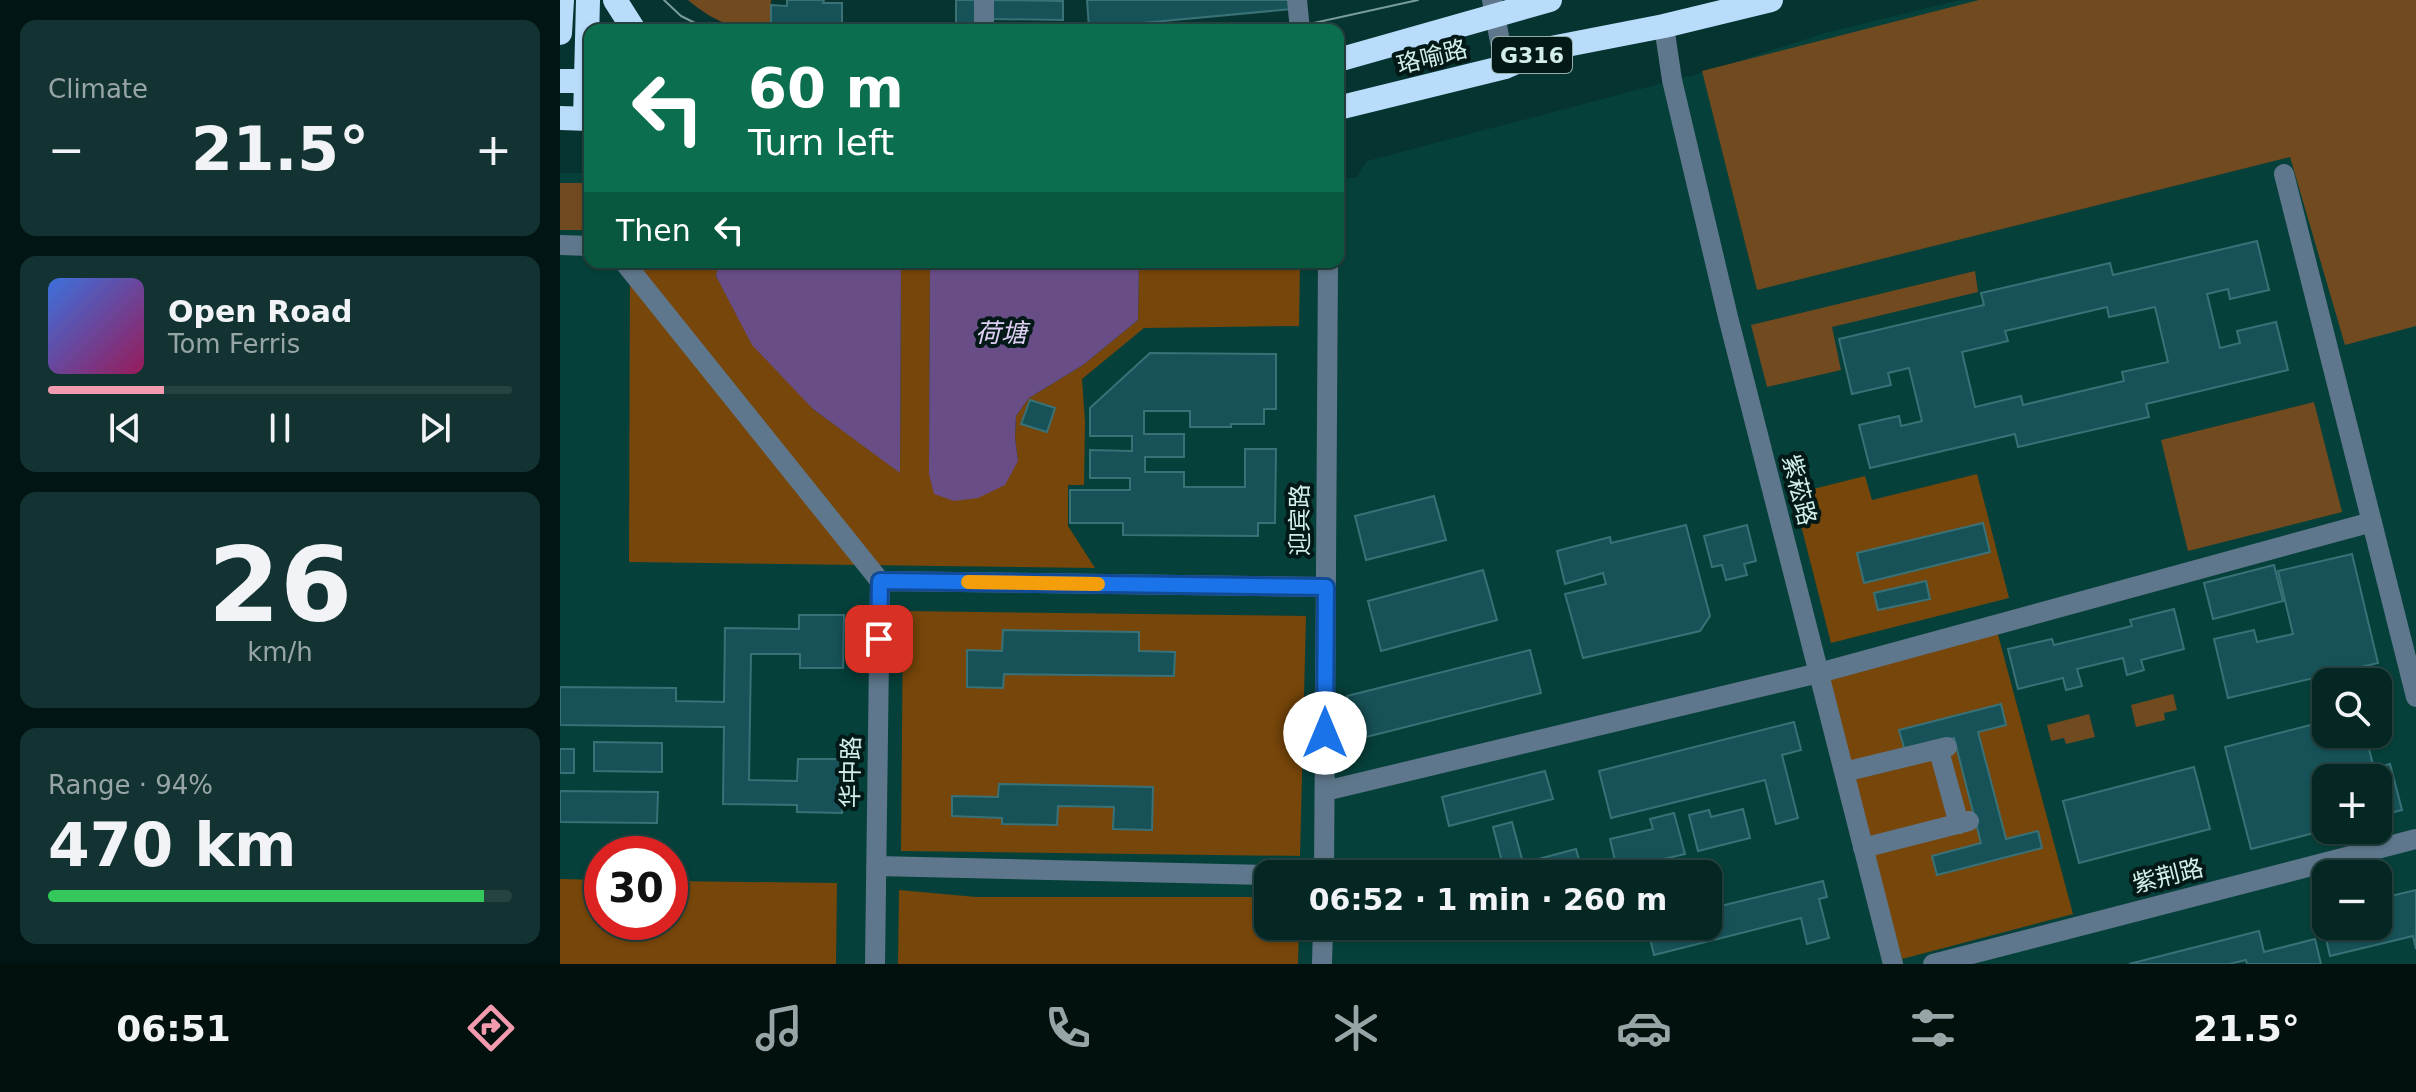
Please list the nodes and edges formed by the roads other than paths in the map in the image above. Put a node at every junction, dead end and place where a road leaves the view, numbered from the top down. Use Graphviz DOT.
graph roads {
  1 [pos="562,0"];
  2 [pos="588,0"];
  3 [pos="615,0"];
  4 [pos="984,0"];
  5 [pos="1297,0"];
  6 [pos="1550,0"];
  7 [pos="1771,0"];
  8 [pos="1493,7"];
  9 [pos="588,24"];
  10 [pos="630,24"];
  11 [pos="984,24"];
  12 [pos="1299,24"];
  13 [pos="1664,26"];
  14 [pos="560,33"];
  15 [pos="1344,58"];
  16 [pos="1505,67"];
  17 [pos="560,81"];
  18 [pos="584,81"];
  19 [pos="1344,107"];
  20 [pos="560,118"];
  21 [pos="584,119"];
  22 [pos="2284,174"];
  23 [pos="560,245"];
  24 [pos="584,246"];
  25 [pos="629,268"];
  26 [pos="1328,268"];
  27 [pos="2372,522"];
  28 [pos="880,581"];
  29 [pos="1326,587"];
  30 [pos="1819,673"];
  31 [pos="2416,697"];
  32 [pos="1844,772"];
  33 [pos="1325,791"];
  34 [pos="2416,839"];
  35 [pos="1863,848"];
  36 [pos="1324,860"];
  37 [pos="876,866"];
  38 [pos="1254,875"];
  39 [pos="1323,940"];
  40 [pos="875,964"];
  41 [pos="1322,964"];
  42 [pos="1893,964"];
  43 [pos="1933,964"];
  1 -- 14 [label="highway"];
  2 -- 9 [label="highway"];
  3 -- 10 [label="highway"];
  4 -- 11 [label="street"];
  5 -- 12 [label="street"];
  6 -- 8 [label="highway, 珞喻路 / G316"];
  7 -- 13 [label="highway, 珞喻路 / G316"];
  8 -- 15 [label="highway, 珞喻路 / G316"];
  8 -- 16 [label="street"];
  13 -- 16 [label="highway, 珞喻路 / G316"];
  13 -- 30 [label="street, 紫菘路"];
  16 -- 19 [label="highway, 珞喻路 / G316"];
  17 -- 18 [label="highway"];
  20 -- 21 [label="highway"];
  22 -- 27 [label="street"];
  23 -- 24 [label="street"];
  25 -- 28 [label="street"];
  26 -- 29 [label="street, 迎宾路"];
  27 -- 30 [label="street"];
  27 -- 31 [label="street"];
  28 -- 29 [label="street"];
  28 -- 37 [label="street, 华中路"];
  29 -- 33 [label="street, 迎宾路"];
  30 -- 32 [label="street, 紫菘路"];
  30 -- 33 [label="street"];
  32 -- 35 [label="street, 紫菘路"];
  32 -- 35 [label="street"];
  33 -- 36 [label="street, 迎宾路"];
  34 -- 43 [label="street, 紫荆路"];
  35 -- 42 [label="street, 紫菘路"];
  37 -- 38 [label="street"];
  37 -- 40 [label="street, 华中路"];
  39 -- 41 [label="street"];
}
